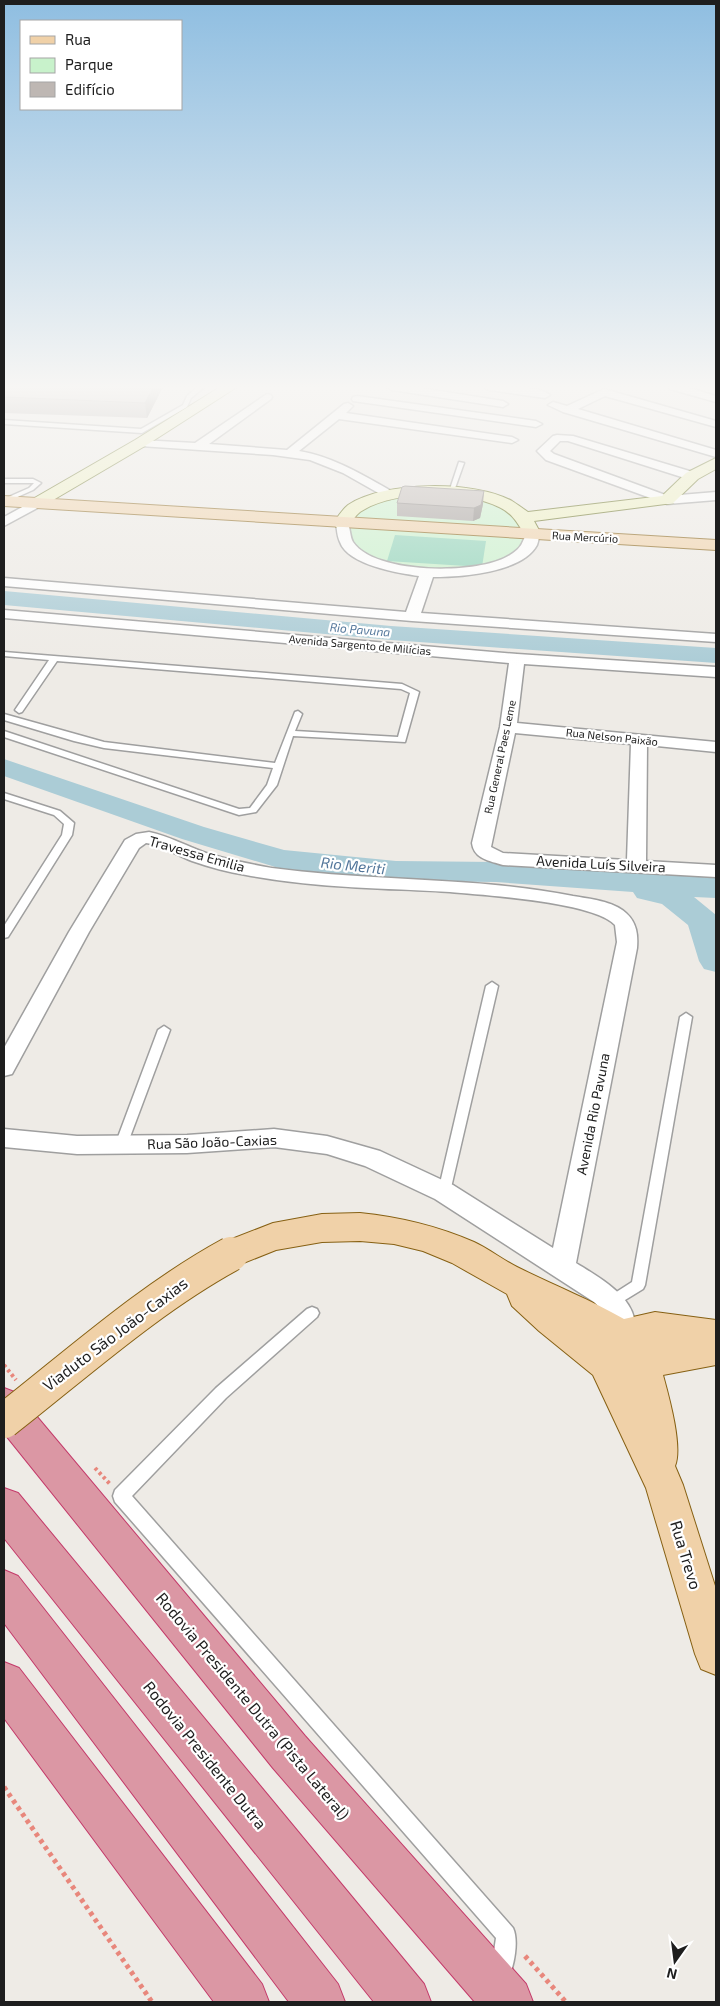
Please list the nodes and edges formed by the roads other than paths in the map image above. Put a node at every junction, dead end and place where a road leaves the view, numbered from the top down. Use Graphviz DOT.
graph roads {
  1 [pos="4,481"];
  2 [pos="75,481"];
  3 [pos="367,481"];
  4 [pos="455,481"];
  5 [pos="614,481"];
  6 [pos="687,481"];
  7 [pos="451,491"];
  8 [pos="388,495"];
  9 [pos="716,496"];
  10 [pos="667,500"];
  11 [pos="4,501"];
  12 [pos="37,503"];
  13 [pos="525,517"];
  14 [pos="4,522"];
  15 [pos="342,523"];
  16 [pos="533,534"];
  17 [pos="716,545"];
  18 [pos="427,573"];
  19 [pos="4,582"];
  20 [pos="4,614"];
  21 [pos="412,617"];
  22 [pos="716,638"];
  23 [pos="4,654"];
  24 [pos="55,658"];
  25 [pos="518,659"];
  26 [pos="716,672"];
  27 [pos="19,710"];
  28 [pos="298,714"];
  29 [pos="4,717"];
  30 [pos="508,727"];
  31 [pos="290,732"];
  32 [pos="4,734"];
  33 [pos="639,740"];
  34 [pos="716,747"];
  35 [pos="279,766"];
  36 [pos="4,796"];
  37 [pos="487,853"];
  38 [pos="636,866"];
  39 [pos="716,870"];
  40 [pos="4,934"];
  41 [pos="624,962"];
  42 [pos="492,986"];
  43 [pos="686,1017"];
  44 [pos="164,1030"];
  45 [pos="4,1068"];
  46 [pos="4,1138"];
  47 [pos="121,1145"];
  48 [pos="444,1192"];
  49 [pos="562,1267"];
  50 [pos="612,1302"];
  51 [pos="312,1313"];
  52 [pos="716,1336"];
  53 [pos="614,1349"];
  54 [pos="716,1349"];
  55 [pos="642,1363"];
  56 [pos="12,1395"];
  57 [pos="4,1420"];
  58 [pos="664,1485"];
  59 [pos="4,1507"];
  60 [pos="4,1590"];
  61 [pos="716,1654"];
  62 [pos="4,1683"];
  63 [pos="503,1997"];
  64 [pos="244,2002"];
  65 [pos="320,2002"];
  66 [pos="406,2002"];
  1 -- 11 [label="lane"];
  2 -- 12 [label="street"];
  3 -- 8 [label="street"];
  4 -- 7 [label="lane"];
  5 -- 10 [label="street"];
  6 -- 10 [label="street"];
  7 -- 8 [label="street"];
  7 -- 13 [label="street"];
  8 -- 15 [label="street"];
  9 -- 10 [label="street"];
  10 -- 13 [label="street"];
  11 -- 12 [label="main road, Rua Mercúrio"];
  12 -- 14 [label="street"];
  12 -- 15 [label="main road, Rua Mercúrio"];
  13 -- 16 [label="street"];
  15 -- 16 [label="main road, Rua Mercúrio"];
  15 -- 18 [label="street"];
  16 -- 17 [label="main road, Rua Mercúrio"];
  16 -- 18 [label="street"];
  18 -- 21 [label="street"];
  19 -- 21 [label="street"];
  20 -- 25 [label="street, Avenida Sargento de Milícias"];
  21 -- 22 [label="street"];
  23 -- 24 [label="lane"];
  24 -- 27 [label="lane"];
  24 -- 31 [label="lane"];
  25 -- 26 [label="street, Avenida Sargento de Milícias"];
  25 -- 30 [label="street, Rua General Paes Leme"];
  28 -- 31 [label="lane"];
  29 -- 35 [label="lane"];
  30 -- 33 [label="street, Rua Nelson Paixão"];
  30 -- 37 [label="street, Rua General Paes Leme"];
  31 -- 35 [label="lane"];
  32 -- 35 [label="lane"];
  33 -- 34 [label="street, Rua Nelson Paixão"];
  33 -- 38 [label="street"];
  36 -- 40 [label="lane"];
  37 -- 38 [label="street, Avenida Luís Silveira"];
  38 -- 39 [label="street, Avenida Luís Silveira"];
  41 -- 45 [label="street, Travessa Emilia"];
  41 -- 49 [label="street, Avenida Rio Pavuna"];
  42 -- 48 [label="lane"];
  43 -- 50 [label="lane"];
  44 -- 47 [label="lane"];
  46 -- 47 [label="street, Rua São João-Caxias"];
  47 -- 48 [label="street, Rua São João-Caxias"];
  48 -- 49 [label="street, Rua São João-Caxias"];
  49 -- 50 [label="street, Rua São João-Caxias"];
  50 -- 53 [label="street"];
  51 -- 63 [label="lane"];
  52 -- 53 [label="main road"];
  53 -- 55 [label="main road"];
  53 -- 57 [label="main road, Viaduto São João-Caxias, bridge"];
  53 -- 58 [label="main road, Rua Trevo"];
  54 -- 55 [label="main road"];
  55 -- 58 [label="main road, Rua Trevo"];
  56 -- 63 [label="highway, Rodovia Presidente Dutra (Pista Lateral)"];
  58 -- 61 [label="main road, Rua Trevo"];
  59 -- 66 [label="highway, Rodovia Presidente Dutra"];
  60 -- 65 [label="highway"];
  62 -- 64 [label="highway"];
}
